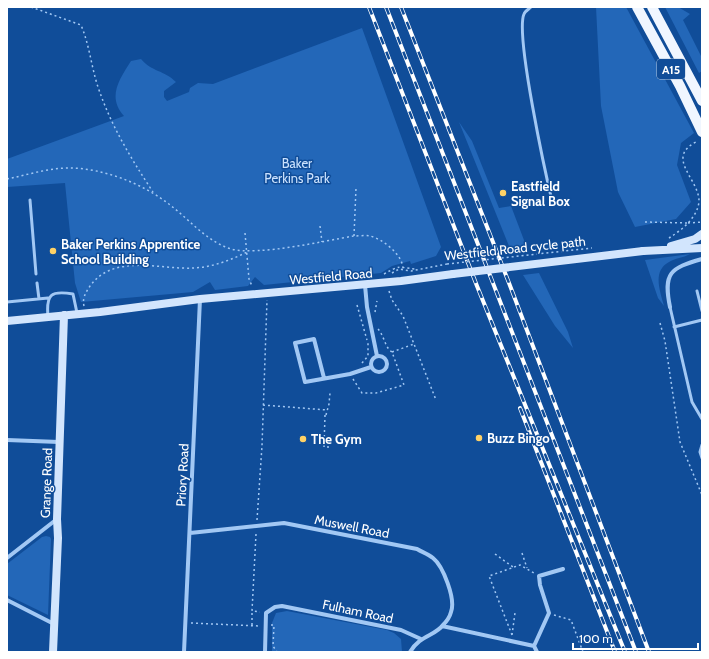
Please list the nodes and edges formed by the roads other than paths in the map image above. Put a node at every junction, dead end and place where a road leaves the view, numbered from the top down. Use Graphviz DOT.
graph roads {
  1 [pos="531,7"];
  2 [pos="637,7"];
  3 [pos="652,7"];
  4 [pos="702,101"];
  5 [pos="702,132"];
  6 [pos="30,200"];
  7 [pos="552,205"];
  8 [pos="702,234"];
  9 [pos="702,248"];
  10 [pos="657,250"];
  11 [pos="702,259"];
  12 [pos="36,274"];
  13 [pos="37,283"];
  14 [pos="365,285"];
  15 [pos="697,291"];
  16 [pos="48,298"];
  17 [pos="39,299"];
  18 [pos="200,299"];
  19 [pos="7,302"];
  20 [pos="670,307"];
  21 [pos="702,311"];
  22 [pos="77,314"];
  23 [pos="64,315"];
  24 [pos="48,317"];
  25 [pos="702,320"];
  26 [pos="7,321"];
  27 [pos="674,327"];
  28 [pos="377,356"];
  29 [pos="371,367"];
  30 [pos="324,378"];
  31 [pos="702,419"];
  32 [pos="7,440"];
  33 [pos="60,442"];
  34 [pos="702,445"];
  35 [pos="702,458"];
  36 [pos="57,519"];
  37 [pos="190,533"];
  38 [pos="7,558"];
  39 [pos="563,569"];
  40 [pos="7,600"];
  41 [pos="54,624"];
  42 [pos="442,626"];
  43 [pos="421,639"];
  44 [pos="534,646"];
  45 [pos="53,652"];
  46 [pos="184,652"];
  47 [pos="265,652"];
  48 [pos="410,652"];
  49 [pos="537,652"];
  1 -- 7 [label="lane"];
  2 -- 5 [label="main road, A15"];
  3 -- 4 [label="main road, A15"];
  6 -- 12 [label="lane"];
  8 -- 10 [label="street, Westfield Road"];
  9 -- 10 [label="street, Westfield Road"];
  10 -- 14 [label="street, Westfield Road, bridge"];
  11 -- 20 [label="street"];
  13 -- 17 [label="lane"];
  14 -- 18 [label="street, Westfield Road"];
  14 -- 28 [label="street"];
  15 -- 21 [label="lane"];
  16 -- 17 [label="lane"];
  16 -- 22 [label="lane"];
  16 -- 24 [label="lane"];
  17 -- 19 [label="lane"];
  18 -- 22 [label="street, Westfield Road"];
  18 -- 37 [label="street, Priory Road"];
  20 -- 27 [label="lane"];
  22 -- 23 [label="street, Westfield Road"];
  23 -- 24 [label="street, Westfield Road"];
  23 -- 33 [label="street, Grange Road"];
  24 -- 26 [label="street, Westfield Road"];
  25 -- 27 [label="lane"];
  27 -- 31 [label="lane"];
  28 -- 29 [label="street"];
  28 -- 29 [label="street"];
  29 -- 30 [label="street"];
  30 -- 30 [label="street"];
  32 -- 33 [label="street"];
  33 -- 36 [label="street, Grange Road"];
  34 -- 35 [label="lane"];
  36 -- 38 [label="street"];
  36 -- 41 [label="street, Grange Road"];
  37 -- 42 [label="street, Muswell Road"];
  37 -- 46 [label="street, Priory Road"];
  39 -- 44 [label="street"];
  40 -- 41 [label="street"];
  41 -- 45 [label="street, Grange Road"];
  42 -- 43 [label="street"];
  42 -- 44 [label="street"];
  43 -- 47 [label="street, Fulham Road"];
  43 -- 48 [label="street"];
  44 -- 49 [label="street"];
}
